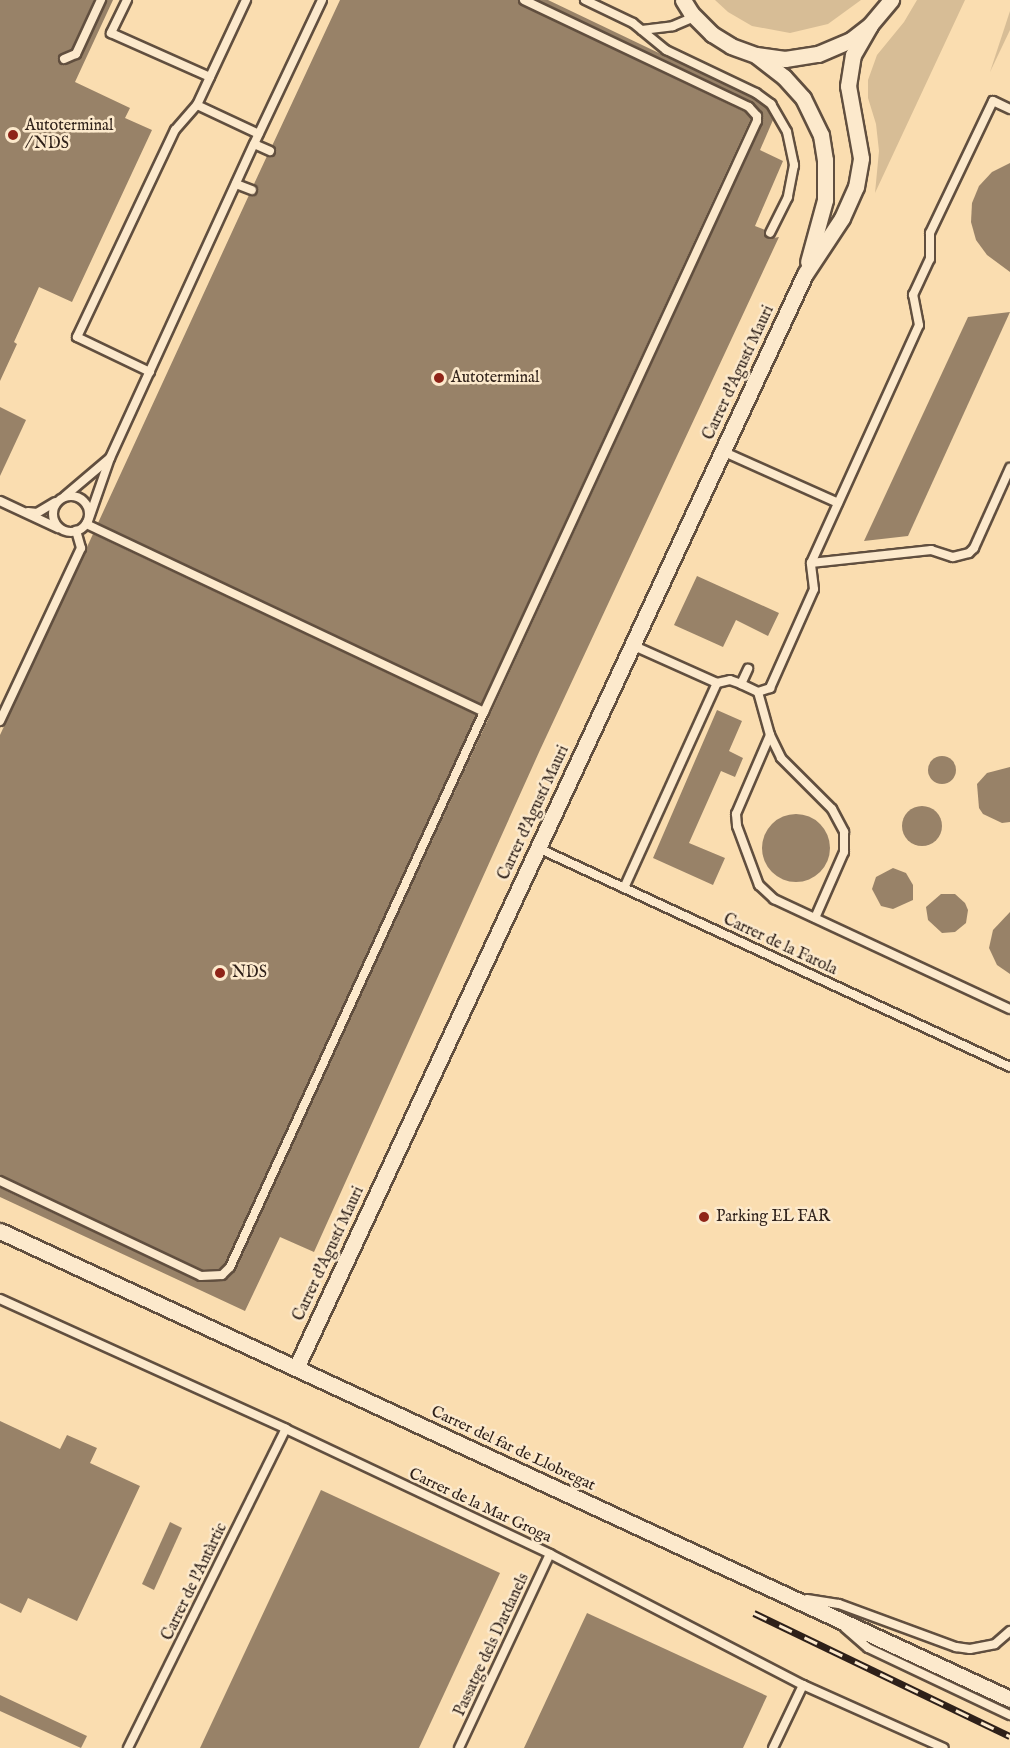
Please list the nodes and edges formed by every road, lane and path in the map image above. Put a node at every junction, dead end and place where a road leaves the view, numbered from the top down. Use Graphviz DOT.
graph roads {
  1 [pos="101,0"];
  2 [pos="127,0"];
  3 [pos="246,0"];
  4 [pos="322,0"];
  5 [pos="524,0"];
  6 [pos="585,0"];
  7 [pos="683,0"];
  8 [pos="891,0"];
  9 [pos="694,17"];
  10 [pos="870,25"];
  11 [pos="642,30"];
  12 [pos="756,55"];
  13 [pos="64,60"];
  14 [pos="210,77"];
  15 [pos="197,105"];
  16 [pos="1010,109"];
  17 [pos="259,134"];
  18 [pos="254,144"];
  19 [pos="270,151"];
  20 [pos="236,184"];
  21 [pos="252,190"];
  22 [pos="770,233"];
  23 [pos="805,274"];
  24 [pos="150,372"];
  25 [pos="723,451"];
  26 [pos="110,458"];
  27 [pos="1010,468"];
  28 [pos="62,498"];
  29 [pos="0,501"];
  30 [pos="838,503"];
  31 [pos="23,512"];
  32 [pos="87,522"];
  33 [pos="62,530"];
  34 [pos="76,531"];
  35 [pos="811,563"];
  36 [pos="632,645"];
  37 [pos="748,669"];
  38 [pos="717,683"];
  39 [pos="741,684"];
  40 [pos="758,692"];
  41 [pos="484,712"];
  42 [pos="0,721"];
  43 [pos="770,735"];
  44 [pos="538,848"];
  45 [pos="624,888"];
  46 [pos="815,918"];
  47 [pos="1010,1009"];
  48 [pos="1010,1066"];
  49 [pos="0,1181"];
  50 [pos="0,1231"];
  51 [pos="0,1299"];
  52 [pos="296,1368"];
  53 [pos="286,1429"];
  54 [pos="550,1554"];
  55 [pos="790,1597"];
  56 [pos="830,1616"];
  57 [pos="1010,1631"];
  58 [pos="802,1685"];
  59 [pos="1010,1699"];
  60 [pos="1010,1715"];
  61 [pos="128,1748"];
  62 [pos="459,1748"];
  63 [pos="773,1748"];
  64 [pos="944,1748"];
  1 -- 13 [label="lane"];
  2 -- 14 [label="lane"];
  3 -- 14 [label="lane"];
  4 -- 17 [label="lane"];
  5 -- 41 [label="lane"];
  6 -- 11 [label="lane"];
  7 -- 9 [label="street"];
  8 -- 10 [label="street"];
  9 -- 11 [label="lane"];
  9 -- 12 [label="street"];
  10 -- 12 [label="street"];
  10 -- 23 [label="street"];
  11 -- 22 [label="lane"];
  12 -- 23 [label="street"];
  14 -- 15 [label="lane"];
  15 -- 17 [label="lane"];
  15 -- 24 [label="lane"];
  16 -- 30 [label="lane"];
  17 -- 18 [label="lane"];
  18 -- 19 [label="lane"];
  18 -- 20 [label="lane"];
  20 -- 21 [label="lane"];
  20 -- 24 [label="lane"];
  23 -- 25 [label="street, Carrer d'Agustí Mauri"];
  24 -- 26 [label="lane"];
  25 -- 30 [label="lane"];
  25 -- 36 [label="street, Carrer d'Agustí Mauri"];
  26 -- 28 [label="lane"];
  26 -- 32 [label="lane"];
  27 -- 35 [label="lane"];
  28 -- 31 [label="lane"];
  28 -- 32 [label="lane"];
  28 -- 33 [label="lane"];
  29 -- 31 [label="lane"];
  30 -- 35 [label="lane"];
  31 -- 33 [label="lane"];
  32 -- 34 [label="lane"];
  32 -- 41 [label="lane"];
  33 -- 34 [label="lane"];
  34 -- 42 [label="lane"];
  35 -- 40 [label="lane"];
  36 -- 38 [label="lane"];
  36 -- 44 [label="street, Carrer d'Agustí Mauri"];
  37 -- 39 [label="lane"];
  38 -- 39 [label="lane"];
  38 -- 45 [label="lane"];
  39 -- 40 [label="lane"];
  40 -- 43 [label="lane"];
  41 -- 49 [label="lane"];
  43 -- 46 [label="lane"];
  43 -- 46 [label="lane"];
  44 -- 45 [label="lane, Carrer de la Farola"];
  44 -- 52 [label="street, Carrer d'Agustí Mauri"];
  45 -- 48 [label="lane, Carrer de la Farola"];
  46 -- 47 [label="lane"];
  50 -- 52 [label="street, Carrer del far de Llobregat"];
  51 -- 53 [label="lane, Carrer de la Mar Groga"];
  52 -- 55 [label="street, Carrer del far de Llobregat"];
  53 -- 54 [label="lane, Carrer de la Mar Groga"];
  53 -- 61 [label="lane, Carrer de l'Antàrtic"];
  54 -- 58 [label="lane, Carrer de la Mar Groga"];
  54 -- 62 [label="lane, Passatge dels Dardanels"];
  55 -- 56 [label="street, Carrer del far de Llobregat"];
  55 -- 57 [label="lane"];
  56 -- 59 [label="street, Carrer del far de Llobregat"];
  56 -- 60 [label="lane"];
  58 -- 63 [label="lane"];
  58 -- 64 [label="lane, Carrer de la Mar Groga"];
}
